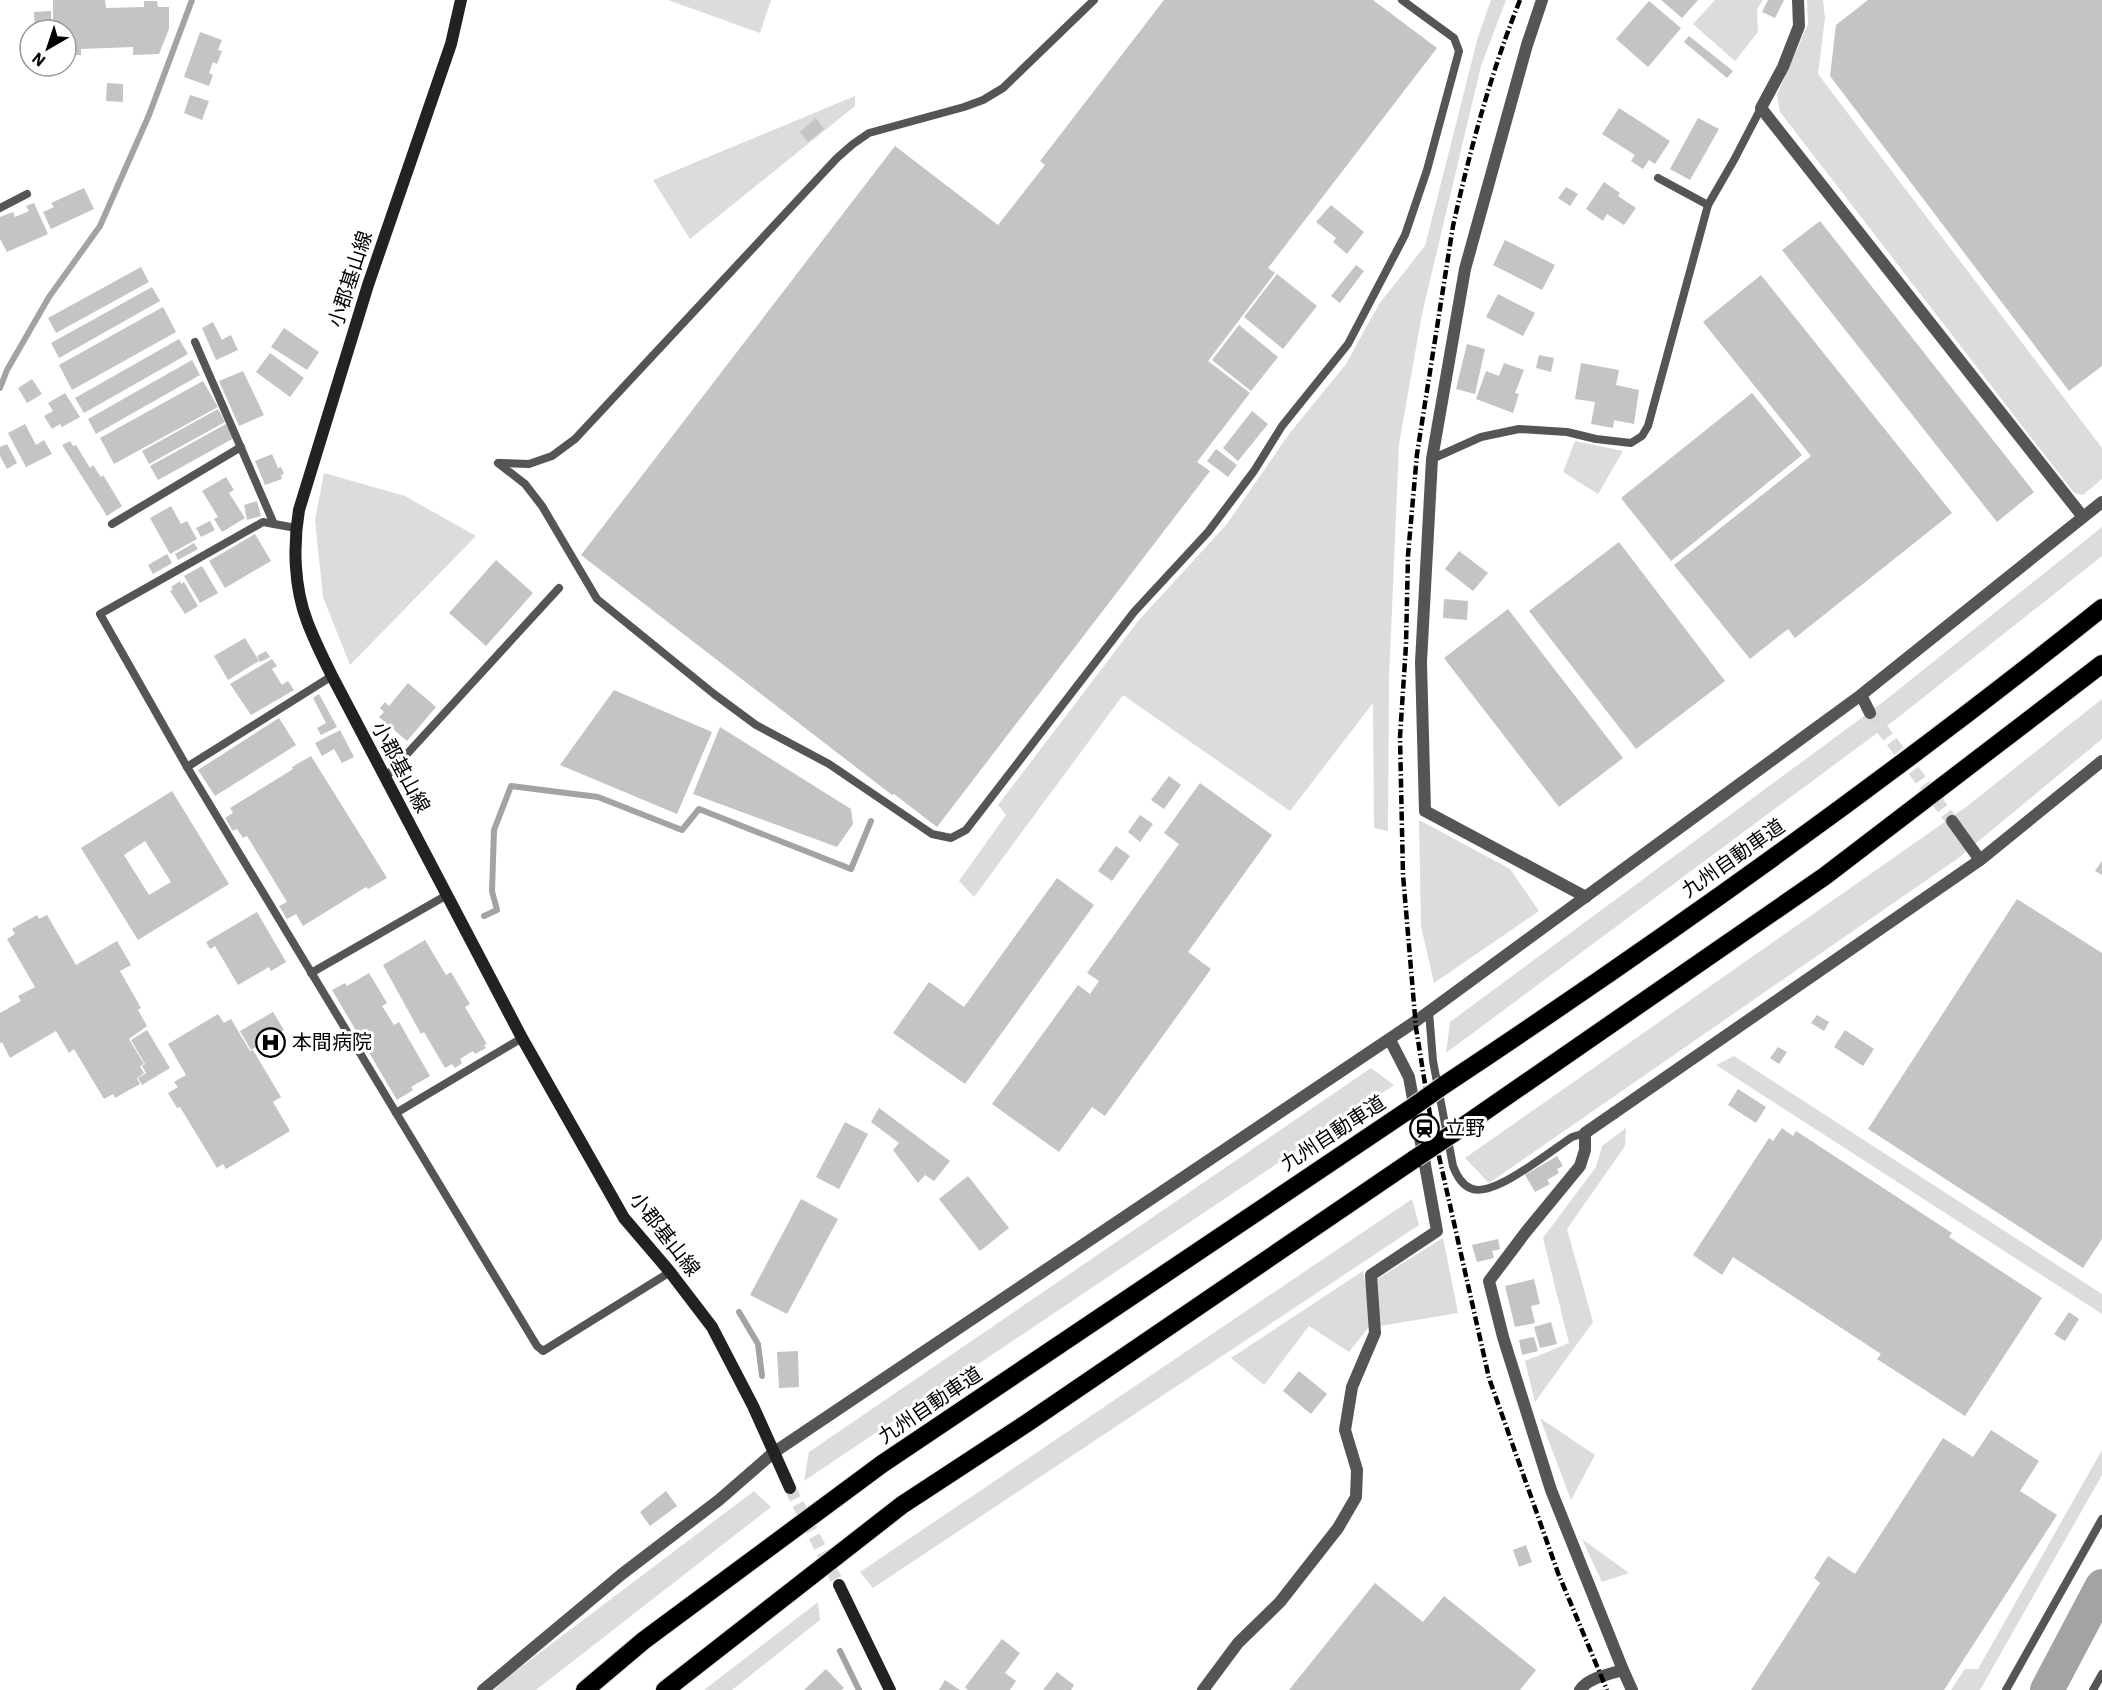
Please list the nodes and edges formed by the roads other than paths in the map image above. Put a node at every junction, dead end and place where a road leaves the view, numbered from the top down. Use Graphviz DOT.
graph roads {
  1 [pos="461,0"];
  2 [pos="1094,0"];
  3 [pos="1402,0"];
  4 [pos="1542,0"];
  5 [pos="1798,0"];
  6 [pos="1761,108"];
  7 [pos="1658,178"];
  8 [pos="27,194"];
  9 [pos="1708,205"];
  10 [pos="0,208"];
  11 [pos="195,342"];
  12 [pos="242,447"];
  13 [pos="1432,459"];
  14 [pos="2102,502"];
  15 [pos="2083,517"];
  16 [pos="112,524"];
  17 [pos="274,524"];
  18 [pos="296,528"];
  19 [pos="559,588"];
  20 [pos="2102,608"];
  21 [pos="2102,664"];
  22 [pos="332,676"];
  23 [pos="1861,695"];
  24 [pos="1870,713"];
  25 [pos="2102,761"];
  26 [pos="187,767"];
  27 [pos="385,778"];
  28 [pos="1952,821"];
  29 [pos="1980,860"];
  30 [pos="447,895"];
  31 [pos="1586,897"];
  32 [pos="312,973"];
  33 [pos="1429,1012"];
  34 [pos="522,1038"];
  35 [pos="1389,1040"];
  36 [pos="396,1113"];
  37 [pos="1586,1133"];
  38 [pos="670,1272"];
  39 [pos="773,1453"];
  40 [pos="790,1488"];
  41 [pos="2102,1519"];
  42 [pos="838,1585"];
  43 [pos="1623,1670"];
  44 [pos="2102,1674"];
  45 [pos="483,1690"];
  46 [pos="585,1690"];
  47 [pos="665,1690"];
  48 [pos="890,1690"];
  49 [pos="1203,1690"];
  50 [pos="1580,1690"];
  51 [pos="1632,1690"];
  52 [pos="2006,1690"];
  53 [pos="2093,1690"];
  1 -- 18 [label="main road, 小郡基山線"];
  2 -- 3 [label="lane"];
  4 -- 13 [label="street"];
  5 -- 6 [label="street"];
  6 -- 9 [label="lane"];
  6 -- 15 [label="street"];
  7 -- 9 [label="lane"];
  8 -- 10 [label="lane"];
  9 -- 13 [label="lane"];
  11 -- 12 [label="lane"];
  12 -- 16 [label="lane"];
  12 -- 17 [label="lane"];
  13 -- 31 [label="street"];
  14 -- 15 [label="street"];
  15 -- 23 [label="street"];
  17 -- 18 [label="lane"];
  17 -- 26 [label="lane"];
  18 -- 22 [label="main road, 小郡基山線"];
  19 -- 27 [label="lane"];
  20 -- 46 [label="highway, 九州自動車道, bridge"];
  21 -- 47 [label="highway, bridge"];
  22 -- 26 [label="lane"];
  22 -- 27 [label="main road, 小郡基山線"];
  23 -- 24 [label="street"];
  23 -- 31 [label="street"];
  25 -- 29 [label="street"];
  26 -- 32 [label="lane"];
  27 -- 30 [label="main road, 小郡基山線"];
  28 -- 29 [label="street"];
  29 -- 37 [label="street"];
  30 -- 32 [label="lane"];
  30 -- 34 [label="main road, 小郡基山線"];
  31 -- 33 [label="street"];
  32 -- 36 [label="lane"];
  33 -- 35 [label="street"];
  33 -- 37 [label="lane"];
  34 -- 36 [label="lane"];
  34 -- 38 [label="main road, 小郡基山線"];
  35 -- 39 [label="street"];
  35 -- 49 [label="street"];
  36 -- 38 [label="lane"];
  37 -- 43 [label="street"];
  38 -- 39 [label="main road, 小郡基山線"];
  39 -- 40 [label="main road, 小郡基山線"];
  39 -- 45 [label="street"];
  41 -- 52 [label="lane"];
  42 -- 48 [label="main road"];
  43 -- 50 [label="street"];
  43 -- 51 [label="street"];
  44 -- 53 [label="lane"];
}
